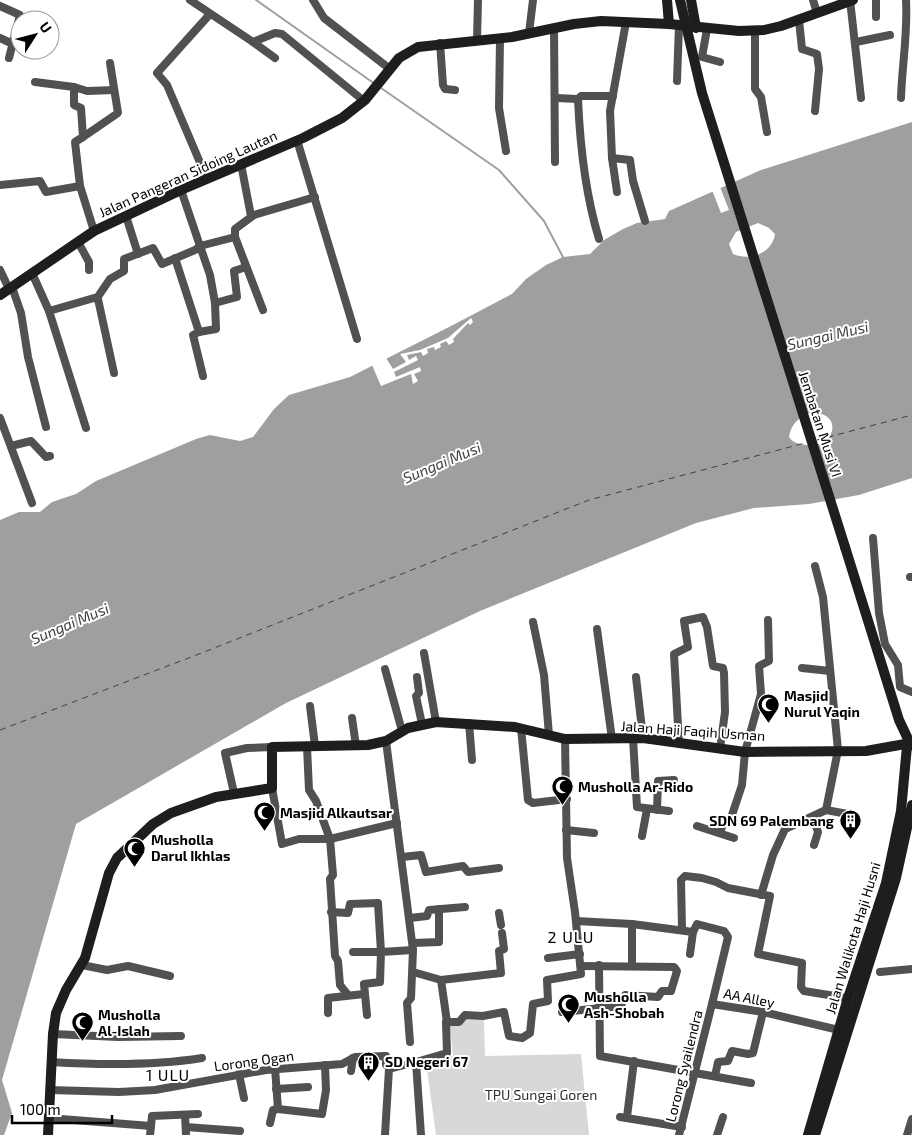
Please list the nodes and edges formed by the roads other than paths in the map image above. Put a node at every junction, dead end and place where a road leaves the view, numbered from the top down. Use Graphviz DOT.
graph roads {
  1 [pos="190,0"];
  2 [pos="313,0"];
  3 [pos="478,0"];
  4 [pos="533,0"];
  5 [pos="667,0"];
  6 [pos="680,0"];
  7 [pos="691,0"];
  8 [pos="813,0"];
  9 [pos="851,0"];
  10 [pos="876,0"];
  11 [pos="906,0"];
  12 [pos="817,13"];
  13 [pos="210,14"];
  14 [pos="876,17"];
  15 [pos="799,20"];
  16 [pos="626,22"];
  17 [pos="674,25"];
  18 [pos="554,28"];
  19 [pos="696,28"];
  20 [pos="707,29"];
  21 [pos="755,31"];
  22 [pos="529,33"];
  23 [pos="890,35"];
  24 [pos="500,38"];
  25 [pos="472,41"];
  26 [pos="253,42"];
  27 [pos="856,42"];
  28 [pos="440,43"];
  29 [pos="10,54"];
  30 [pos="9,58"];
  31 [pos="275,58"];
  32 [pos="720,62"];
  33 [pos="110,63"];
  34 [pos="387,72"];
  35 [pos="677,81"];
  36 [pos="35,82"];
  37 [pos="74,87"];
  38 [pos="114,90"];
  39 [pos="455,90"];
  40 [pos="613,96"];
  41 [pos="556,98"];
  42 [pos="861,98"];
  43 [pos="901,98"];
  44 [pos="578,99"];
  45 [pos="365,100"];
  46 [pos="815,111"];
  47 [pos="767,132"];
  48 [pos="83,137"];
  49 [pos="297,140"];
  50 [pos="506,151"];
  51 [pos="612,158"];
  52 [pos="555,162"];
  53 [pos="241,164"];
  54 [pos="207,179"];
  55 [pos="0,186"];
  56 [pos="80,186"];
  57 [pos="181,190"];
  58 [pos="617,192"];
  59 [pos="315,197"];
  60 [pos="126,216"];
  61 [pos="251,216"];
  62 [pos="645,222"];
  63 [pos="94,231"];
  64 [pos="235,237"];
  65 [pos="599,239"];
  66 [pos="75,244"];
  67 [pos="200,246"];
  68 [pos="138,254"];
  69 [pos="175,258"];
  70 [pos="246,267"];
  71 [pos="0,270"];
  72 [pos="89,270"];
  73 [pos="32,274"];
  74 [pos="11,288"];
  75 [pos="0,295"];
  76 [pos="97,298"];
  77 [pos="215,303"];
  78 [pos="49,310"];
  79 [pos="263,310"];
  80 [pos="199,332"];
  81 [pos="357,339"];
  82 [pos="114,373"];
  83 [pos="204,376"];
  84 [pos="0,418"];
  85 [pos="46,427"];
  86 [pos="86,428"];
  87 [pos="11,446"];
  88 [pos="50,456"];
  89 [pos="32,503"];
  90 [pos="873,538"];
  91 [pos="816,566"];
  92 [pos="768,620"];
  93 [pos="533,622"];
  94 [pos="597,628"];
  95 [pos="424,653"];
  96 [pos="802,668"];
  97 [pos="385,669"];
  98 [pos="830,671"];
  99 [pos="417,677"];
  100 [pos="636,677"];
  101 [pos="912,693"];
  102 [pos="310,706"];
  103 [pos="352,718"];
  104 [pos="436,722"];
  105 [pos="469,722"];
  106 [pos="422,724"];
  107 [pos="518,728"];
  108 [pos="402,731"];
  109 [pos="549,735"];
  110 [pos="634,738"];
  111 [pos="565,739"];
  112 [pos="612,739"];
  113 [pos="385,741"];
  114 [pos="679,743"];
  115 [pos="909,745"];
  116 [pos="356,746"];
  117 [pos="272,747"];
  118 [pos="311,747"];
  119 [pos="720,749"];
  120 [pos="838,750"];
  121 [pos="745,752"];
  122 [pos="472,760"];
  123 [pos="674,780"];
  124 [pos="272,788"];
  125 [pos="234,793"];
  126 [pos="567,799"];
  127 [pos="912,805"];
  128 [pos="646,809"];
  129 [pos="658,810"];
  130 [pos="826,810"];
  131 [pos="670,811"];
  132 [pos="853,815"];
  133 [pos="813,818"];
  134 [pos="397,823"];
  135 [pos="697,826"];
  136 [pos="910,828"];
  137 [pos="566,830"];
  138 [pos="594,833"];
  139 [pos="720,833"];
  140 [pos="642,836"];
  141 [pos="734,838"];
  142 [pos="330,839"];
  143 [pos="814,845"];
  144 [pos="402,857"];
  145 [pos="499,868"];
  146 [pos="761,895"];
  147 [pos="465,907"];
  148 [pos="439,909"];
  149 [pos="331,912"];
  150 [pos="500,914"];
  151 [pos="410,918"];
  152 [pos="576,921"];
  153 [pos="632,924"];
  154 [pos="682,929"];
  155 [pos="693,932"];
  156 [pos="413,946"];
  157 [pos="352,952"];
  158 [pos="382,952"];
  159 [pos="580,954"];
  160 [pos="690,954"];
  161 [pos="548,958"];
  162 [pos="599,965"];
  163 [pos="632,965"];
  164 [pos="82,966"];
  165 [pos="581,966"];
  166 [pos="912,969"];
  167 [pos="414,972"];
  168 [pos="880,972"];
  169 [pos="170,976"];
  170 [pos="440,980"];
  171 [pos="364,994"];
  172 [pos="348,995"];
  173 [pos="847,998"];
  174 [pos="712,1004"];
  175 [pos="599,1007"];
  176 [pos="562,1012"];
  177 [pos="763,1012"];
  178 [pos="328,1013"];
  179 [pos="367,1015"];
  180 [pos="447,1022"];
  181 [pos="843,1031"];
  182 [pos="53,1034"];
  183 [pos="181,1036"];
  184 [pos="410,1042"];
  185 [pos="202,1058"];
  186 [pos="353,1058"];
  187 [pos="634,1061"];
  188 [pos="51,1062"];
  189 [pos="416,1062"];
  190 [pos="326,1065"];
  191 [pos="391,1067"];
  192 [pos="275,1068"];
  193 [pos="351,1071"];
  194 [pos="697,1072"];
  195 [pos="239,1074"];
  196 [pos="715,1076"];
  197 [pos="751,1083"];
  198 [pos="308,1087"];
  199 [pos="276,1089"];
  200 [pos="50,1090"];
  201 [pos="244,1098"];
  202 [pos="278,1109"];
  203 [pos="198,1114"];
  204 [pos="185,1115"];
  205 [pos="723,1117"];
  206 [pos="48,1118"];
  207 [pos="912,1119"];
  208 [pos="270,1123"];
  209 [pos="151,1126"];
  210 [pos="186,1131"];
  211 [pos="240,1131"];
  212 [pos="681,1131"];
  213 [pos="48,1135"];
  214 [pos="150,1135"];
  215 [pos="385,1135"];
  216 [pos="422,1135"];
  217 [pos="717,1135"];
  218 [pos="808,1135"];
  219 [pos="815,1135"];
  220 [pos="907,1135"];
  1 -- 13 [label="street"];
  2 -- 34 [label="street"];
  3 -- 25 [label="street"];
  4 -- 22 [label="street"];
  5 -- 17 [label="street"];
  6 -- 115 [label="street, Jembatan Musi VI, bridge"];
  7 -- 19 [label="street"];
  8 -- 12 [label="street"];
  9 -- 12 [label="street"];
  9 -- 27 [label="street"];
  10 -- 14 [label="street"];
  11 -- 43 [label="street"];
  12 -- 15 [label="street"];
  13 -- 26 [label="street"];
  13 -- 54 [label="street"];
  15 -- 21 [label="street"];
  15 -- 46 [label="street"];
  16 -- 17 [label="street"];
  16 -- 18 [label="street"];
  16 -- 40 [label="street"];
  17 -- 19 [label="street"];
  17 -- 35 [label="street"];
  18 -- 22 [label="street"];
  18 -- 41 [label="street"];
  19 -- 20 [label="street"];
  20 -- 21 [label="street"];
  20 -- 32 [label="street"];
  21 -- 47 [label="street"];
  22 -- 24 [label="street"];
  23 -- 27 [label="street"];
  24 -- 25 [label="street"];
  24 -- 50 [label="street"];
  25 -- 28 [label="street"];
  26 -- 31 [label="street"];
  26 -- 45 [label="street"];
  27 -- 42 [label="street"];
  28 -- 34 [label="street"];
  28 -- 39 [label="street"];
  29 -- 30 [label="street"];
  33 -- 38 [label="street"];
  34 -- 45 [label="street, Jalan Pangeran Sidoing Lautan"];
  36 -- 37 [label="street"];
  37 -- 38 [label="street"];
  37 -- 48 [label="street"];
  38 -- 48 [label="street"];
  40 -- 44 [label="street"];
  40 -- 51 [label="street"];
  41 -- 44 [label="street"];
  41 -- 52 [label="street"];
  44 -- 65 [label="street"];
  45 -- 49 [label="street, Jalan Pangeran Sidoing Lautan"];
  48 -- 56 [label="street"];
  49 -- 53 [label="street, Jalan Pangeran Sidoing Lautan"];
  49 -- 59 [label="street"];
  51 -- 58 [label="street"];
  51 -- 62 [label="street"];
  53 -- 54 [label="street, Jalan Pangeran Sidoing Lautan"];
  53 -- 61 [label="street"];
  54 -- 57 [label="street, Jalan Pangeran Sidoing Lautan"];
  55 -- 56 [label="street"];
  56 -- 63 [label="street"];
  57 -- 60 [label="street, Jalan Pangeran Sidoing Lautan"];
  57 -- 67 [label="street"];
  59 -- 61 [label="street"];
  59 -- 81 [label="street"];
  60 -- 63 [label="street, Jalan Pangeran Sidoing Lautan"];
  60 -- 68 [label="street"];
  61 -- 64 [label="street"];
  63 -- 66 [label="street, Jalan Pangeran Sidoing Lautan"];
  64 -- 67 [label="street"];
  64 -- 70 [label="street"];
  66 -- 72 [label="street"];
  66 -- 73 [label="street, Jalan Pangeran Sidoing Lautan"];
  67 -- 69 [label="street"];
  67 -- 77 [label="street"];
  68 -- 69 [label="street"];
  68 -- 76 [label="street"];
  69 -- 80 [label="street"];
  70 -- 77 [label="street"];
  70 -- 79 [label="street"];
  71 -- 74 [label="street"];
  73 -- 74 [label="street, Jalan Pangeran Sidoing Lautan"];
  73 -- 78 [label="street"];
  74 -- 75 [label="street, Jalan Pangeran Sidoing Lautan"];
  74 -- 85 [label="street"];
  76 -- 78 [label="street"];
  76 -- 82 [label="street"];
  77 -- 80 [label="street"];
  78 -- 86 [label="street"];
  80 -- 83 [label="street"];
  84 -- 87 [label="street"];
  87 -- 88 [label="street"];
  87 -- 89 [label="street"];
  90 -- 101 [label="street"];
  91 -- 98 [label="street"];
  92 -- 121 [label="street"];
  93 -- 109 [label="street"];
  94 -- 112 [label="street"];
  95 -- 104 [label="street"];
  96 -- 98 [label="street"];
  97 -- 108 [label="street"];
  98 -- 120 [label="street"];
  99 -- 106 [label="street"];
  100 -- 110 [label="street"];
  102 -- 118 [label="street"];
  103 -- 116 [label="street"];
  104 -- 105 [label="street, Jalan Haji Faqih Usman"];
  104 -- 106 [label="street, Jalan Haji Faqih Usman"];
  105 -- 107 [label="street, Jalan Haji Faqih Usman"];
  105 -- 122 [label="street"];
  106 -- 108 [label="street, Jalan Haji Faqih Usman"];
  107 -- 109 [label="street, Jalan Haji Faqih Usman"];
  107 -- 126 [label="street"];
  108 -- 113 [label="street, Jalan Haji Faqih Usman"];
  109 -- 111 [label="street, Jalan Haji Faqih Usman"];
  110 -- 112 [label="street, Jalan Haji Faqih Usman"];
  110 -- 114 [label="street, Jalan Haji Faqih Usman"];
  110 -- 128 [label="street"];
  111 -- 112 [label="street, Jalan Haji Faqih Usman"];
  111 -- 126 [label="street"];
  113 -- 116 [label="street, Jalan Haji Faqih Usman"];
  113 -- 134 [label="street"];
  114 -- 119 [label="street, Jalan Haji Faqih Usman"];
  114 -- 119 [label="street"];
  115 -- 120 [label="street, Jalan Haji Faqih Usman"];
  115 -- 173 [label="street, Jalan Walikota Haji Husni"];
  116 -- 118 [label="street, Jalan Haji Faqih Usman"];
  117 -- 118 [label="street, Jalan Haji Faqih Usman"];
  117 -- 124 [label="street"];
  117 -- 125 [label="street"];
  118 -- 142 [label="street"];
  119 -- 121 [label="street, Jalan Haji Faqih Usman"];
  120 -- 121 [label="street, Jalan Haji Faqih Usman"];
  120 -- 130 [label="street"];
  121 -- 139 [label="street"];
  123 -- 129 [label="street"];
  124 -- 125 [label="street"];
  124 -- 142 [label="street"];
  125 -- 164 [label="street"];
  126 -- 137 [label="street"];
  127 -- 136 [label="street, Jalan Walikota Haji Husni"];
  128 -- 129 [label="street"];
  128 -- 140 [label="street"];
  129 -- 131 [label="street"];
  130 -- 132 [label="street"];
  130 -- 133 [label="street"];
  133 -- 143 [label="street"];
  133 -- 146 [label="street"];
  134 -- 142 [label="street"];
  134 -- 144 [label="street"];
  135 -- 139 [label="street"];
  136 -- 181 [label="street, Jalan Walikota Haji Husni"];
  137 -- 138 [label="street"];
  137 -- 152 [label="street"];
  139 -- 141 [label="street"];
  142 -- 149 [label="street"];
  144 -- 145 [label="street"];
  144 -- 151 [label="street"];
  146 -- 154 [label="street"];
  146 -- 173 [label="street"];
  147 -- 148 [label="street"];
  148 -- 151 [label="street"];
  148 -- 156 [label="street"];
  149 -- 158 [label="street"];
  149 -- 172 [label="street"];
  150 -- 170 [label="street"];
  151 -- 156 [label="street"];
  152 -- 153 [label="street"];
  152 -- 159 [label="street"];
  153 -- 154 [label="street"];
  153 -- 163 [label="street"];
  154 -- 155 [label="street"];
  155 -- 160 [label="street"];
  155 -- 174 [label="street, AA Alley"];
  156 -- 158 [label="street"];
  156 -- 167 [label="street"];
  157 -- 158 [label="street"];
  158 -- 171 [label="street"];
  159 -- 161 [label="street"];
  159 -- 165 [label="street"];
  162 -- 163 [label="street"];
  162 -- 165 [label="street"];
  162 -- 175 [label="street"];
  163 -- 175 [label="street"];
  164 -- 169 [label="street"];
  164 -- 182 [label="street"];
  165 -- 180 [label="street"];
  166 -- 168 [label="street"];
  167 -- 170 [label="street"];
  167 -- 184 [label="street"];
  170 -- 180 [label="street"];
  171 -- 172 [label="street"];
  171 -- 179 [label="street"];
  172 -- 178 [label="street"];
  173 -- 181 [label="street, Jalan Walikota Haji Husni"];
  174 -- 177 [label="street, AA Alley"];
  174 -- 194 [label="street, Lorong Syailendra"];
  175 -- 176 [label="street"];
  175 -- 187 [label="street"];
  177 -- 181 [label="street, AA Alley"];
  177 -- 196 [label="street"];
  180 -- 189 [label="street"];
  181 -- 218 [label="street, Jalan Walikota Haji Husni"];
  181 -- 219 [label="street, Jalan Walikota Haji Husni"];
  182 -- 183 [label="street"];
  182 -- 188 [label="street"];
  185 -- 188 [label="street"];
  186 -- 190 [label="street, Lorong Ogan"];
  186 -- 191 [label="street"];
  186 -- 193 [label="street"];
  187 -- 194 [label="street"];
  187 -- 212 [label="street"];
  188 -- 200 [label="street"];
  189 -- 191 [label="street"];
  189 -- 216 [label="street"];
  190 -- 192 [label="street, Lorong Ogan"];
  190 -- 202 [label="street"];
  191 -- 215 [label="street"];
  192 -- 195 [label="street, Lorong Ogan"];
  192 -- 199 [label="street"];
  194 -- 196 [label="street"];
  194 -- 212 [label="street, Lorong Syailendra"];
  195 -- 200 [label="street, Lorong Ogan"];
  195 -- 201 [label="street"];
  196 -- 197 [label="street"];
  198 -- 199 [label="street"];
  199 -- 202 [label="street"];
  200 -- 206 [label="street"];
  202 -- 208 [label="street"];
  203 -- 204 [label="street"];
  204 -- 209 [label="street"];
  204 -- 210 [label="street"];
  205 -- 217 [label="street"];
  206 -- 209 [label="street"];
  206 -- 213 [label="street"];
  207 -- 220 [label="street"];
  209 -- 214 [label="street"];
  210 -- 211 [label="street"];
}
